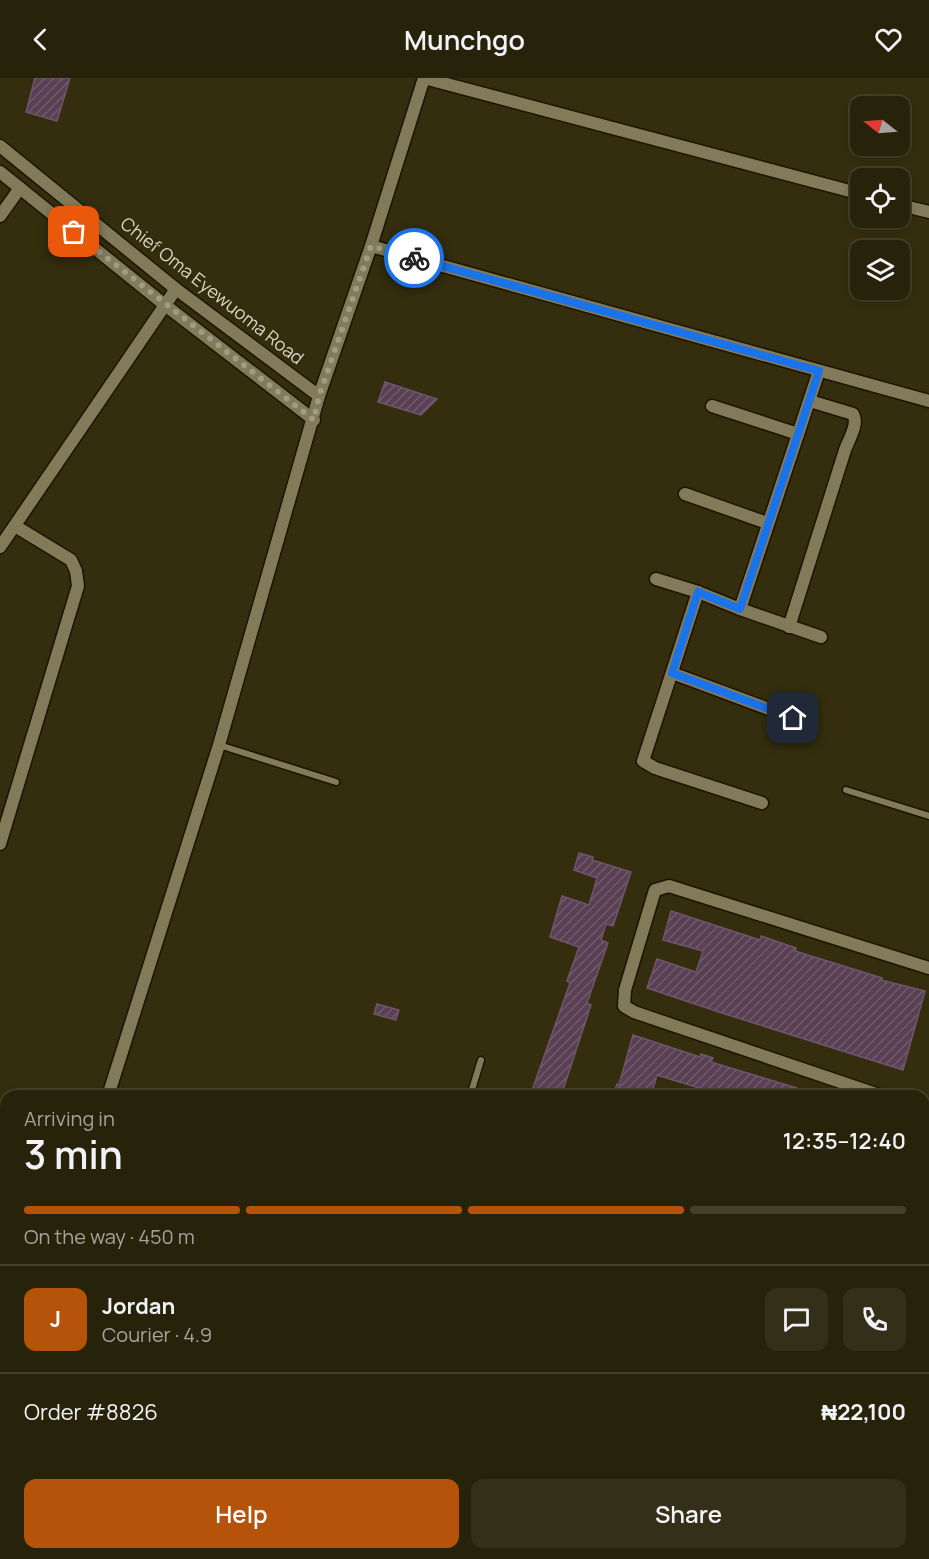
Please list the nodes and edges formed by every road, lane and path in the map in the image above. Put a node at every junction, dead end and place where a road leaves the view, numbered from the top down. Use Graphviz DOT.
graph roads {
  1 [pos="424,78"];
  2 [pos="0,146"];
  3 [pos="0,172"];
  4 [pos="20,188"];
  5 [pos="850,191"];
  6 [pos="910,208"];
  7 [pos="929,213"];
  8 [pos="0,216"];
  9 [pos="371,246"];
  10 [pos="176,289"];
  11 [pos="165,304"];
  12 [pos="819,371"];
  13 [pos="319,396"];
  14 [pos="929,400"];
  15 [pos="810,401"];
  16 [pos="712,406"];
  17 [pos="314,420"];
  18 [pos="798,434"];
  19 [pos="686,494"];
  20 [pos="767,523"];
  21 [pos="15,526"];
  22 [pos="0,547"];
  23 [pos="656,579"];
  24 [pos="698,592"];
  25 [pos="740,609"];
  26 [pos="789,627"];
  27 [pos="820,637"];
  28 [pos="672,673"];
  29 [pos="793,718"];
  30 [pos="219,745"];
  31 [pos="336,782"];
  32 [pos="846,789"];
  33 [pos="762,803"];
  34 [pos="929,816"];
  35 [pos="0,844"];
  36 [pos="929,968"];
  37 [pos="481,1060"];
  38 [pos="110,1090"];
  39 [pos="472,1090"];
  40 [pos="864,1090"];
  1 -- 5 [label="street"];
  1 -- 9 [label="street"];
  2 -- 10 [label="street, Chief Oma Eyewuoma Road"];
  3 -- 4 [label="street"];
  4 -- 8 [label="street"];
  4 -- 11 [label="street"];
  6 -- 7 [label="street"];
  9 -- 12 [label="street"];
  9 -- 13 [label="street"];
  10 -- 11 [label="street"];
  10 -- 13 [label="street, Chief Oma Eyewuoma Road"];
  11 -- 17 [label="street"];
  11 -- 21 [label="street"];
  12 -- 14 [label="street"];
  12 -- 15 [label="street"];
  13 -- 17 [label="street"];
  15 -- 18 [label="street"];
  15 -- 26 [label="street"];
  16 -- 18 [label="street"];
  17 -- 30 [label="street"];
  18 -- 20 [label="street"];
  19 -- 20 [label="street"];
  20 -- 25 [label="street"];
  21 -- 22 [label="street"];
  21 -- 35 [label="street"];
  23 -- 24 [label="street"];
  24 -- 25 [label="street"];
  24 -- 28 [label="street"];
  25 -- 26 [label="street"];
  26 -- 27 [label="street"];
  28 -- 29 [label="street"];
  28 -- 33 [label="street"];
  30 -- 31 [label="lane"];
  30 -- 38 [label="street"];
  32 -- 34 [label="lane"];
  36 -- 40 [label="street"];
  37 -- 39 [label="lane"];
}
